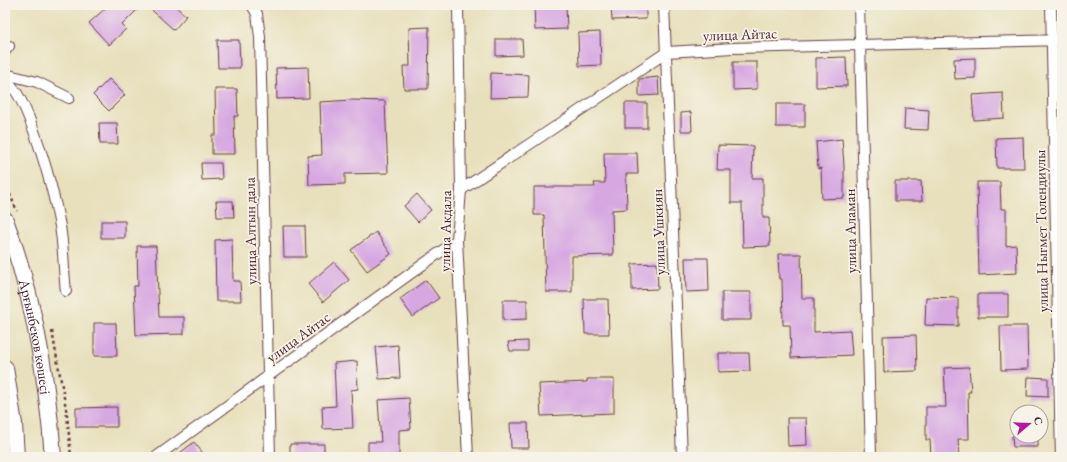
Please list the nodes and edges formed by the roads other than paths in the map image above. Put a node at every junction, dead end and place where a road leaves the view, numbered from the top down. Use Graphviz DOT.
graph roads {
  1 [pos="252,5"];
  2 [pos="458,5"];
  3 [pos="664,5"];
  4 [pos="859,5"];
  5 [pos="1051,5"];
  6 [pos="1057,40"];
  7 [pos="861,46"];
  8 [pos="667,52"];
  9 [pos="5,74"];
  10 [pos="5,80"];
  11 [pos="69,98"];
  12 [pos="461,190"];
  13 [pos="5,220"];
  14 [pos="458,240"];
  15 [pos="66,291"];
  16 [pos="5,368"];
  17 [pos="269,376"];
  18 [pos="16,457"];
  19 [pos="52,457"];
  20 [pos="156,457"];
  21 [pos="270,457"];
  22 [pos="468,457"];
  23 [pos="682,457"];
  24 [pos="871,457"];
  25 [pos="1061,457"];
  1 -- 17 [label="street, улица Алтын дала"];
  2 -- 12 [label="street, улица Акдала"];
  3 -- 8 [label="street, улица Ушкиян"];
  4 -- 7 [label="street, улица Аламан"];
  5 -- 6 [label="street, улица Ныгмет Толендиулы"];
  6 -- 7 [label="street, улица Айтас"];
  6 -- 25 [label="street, улица Ныгмет Толендиулы"];
  7 -- 8 [label="street, улица Айтас"];
  7 -- 24 [label="street, улица Аламан"];
  8 -- 12 [label="street"];
  8 -- 23 [label="street, улица Ушкиян"];
  9 -- 11 [label="street"];
  10 -- 15 [label="street"];
  12 -- 14 [label="street, улица Акдала"];
  13 -- 19 [label="main road, Арғынбеков көшесі"];
  14 -- 17 [label="street, улица Айтас"];
  14 -- 22 [label="street, улица Акдала"];
  16 -- 18 [label="main road"];
  17 -- 20 [label="street, улица Айтас"];
  17 -- 21 [label="street, улица Алтын дала"];
}
